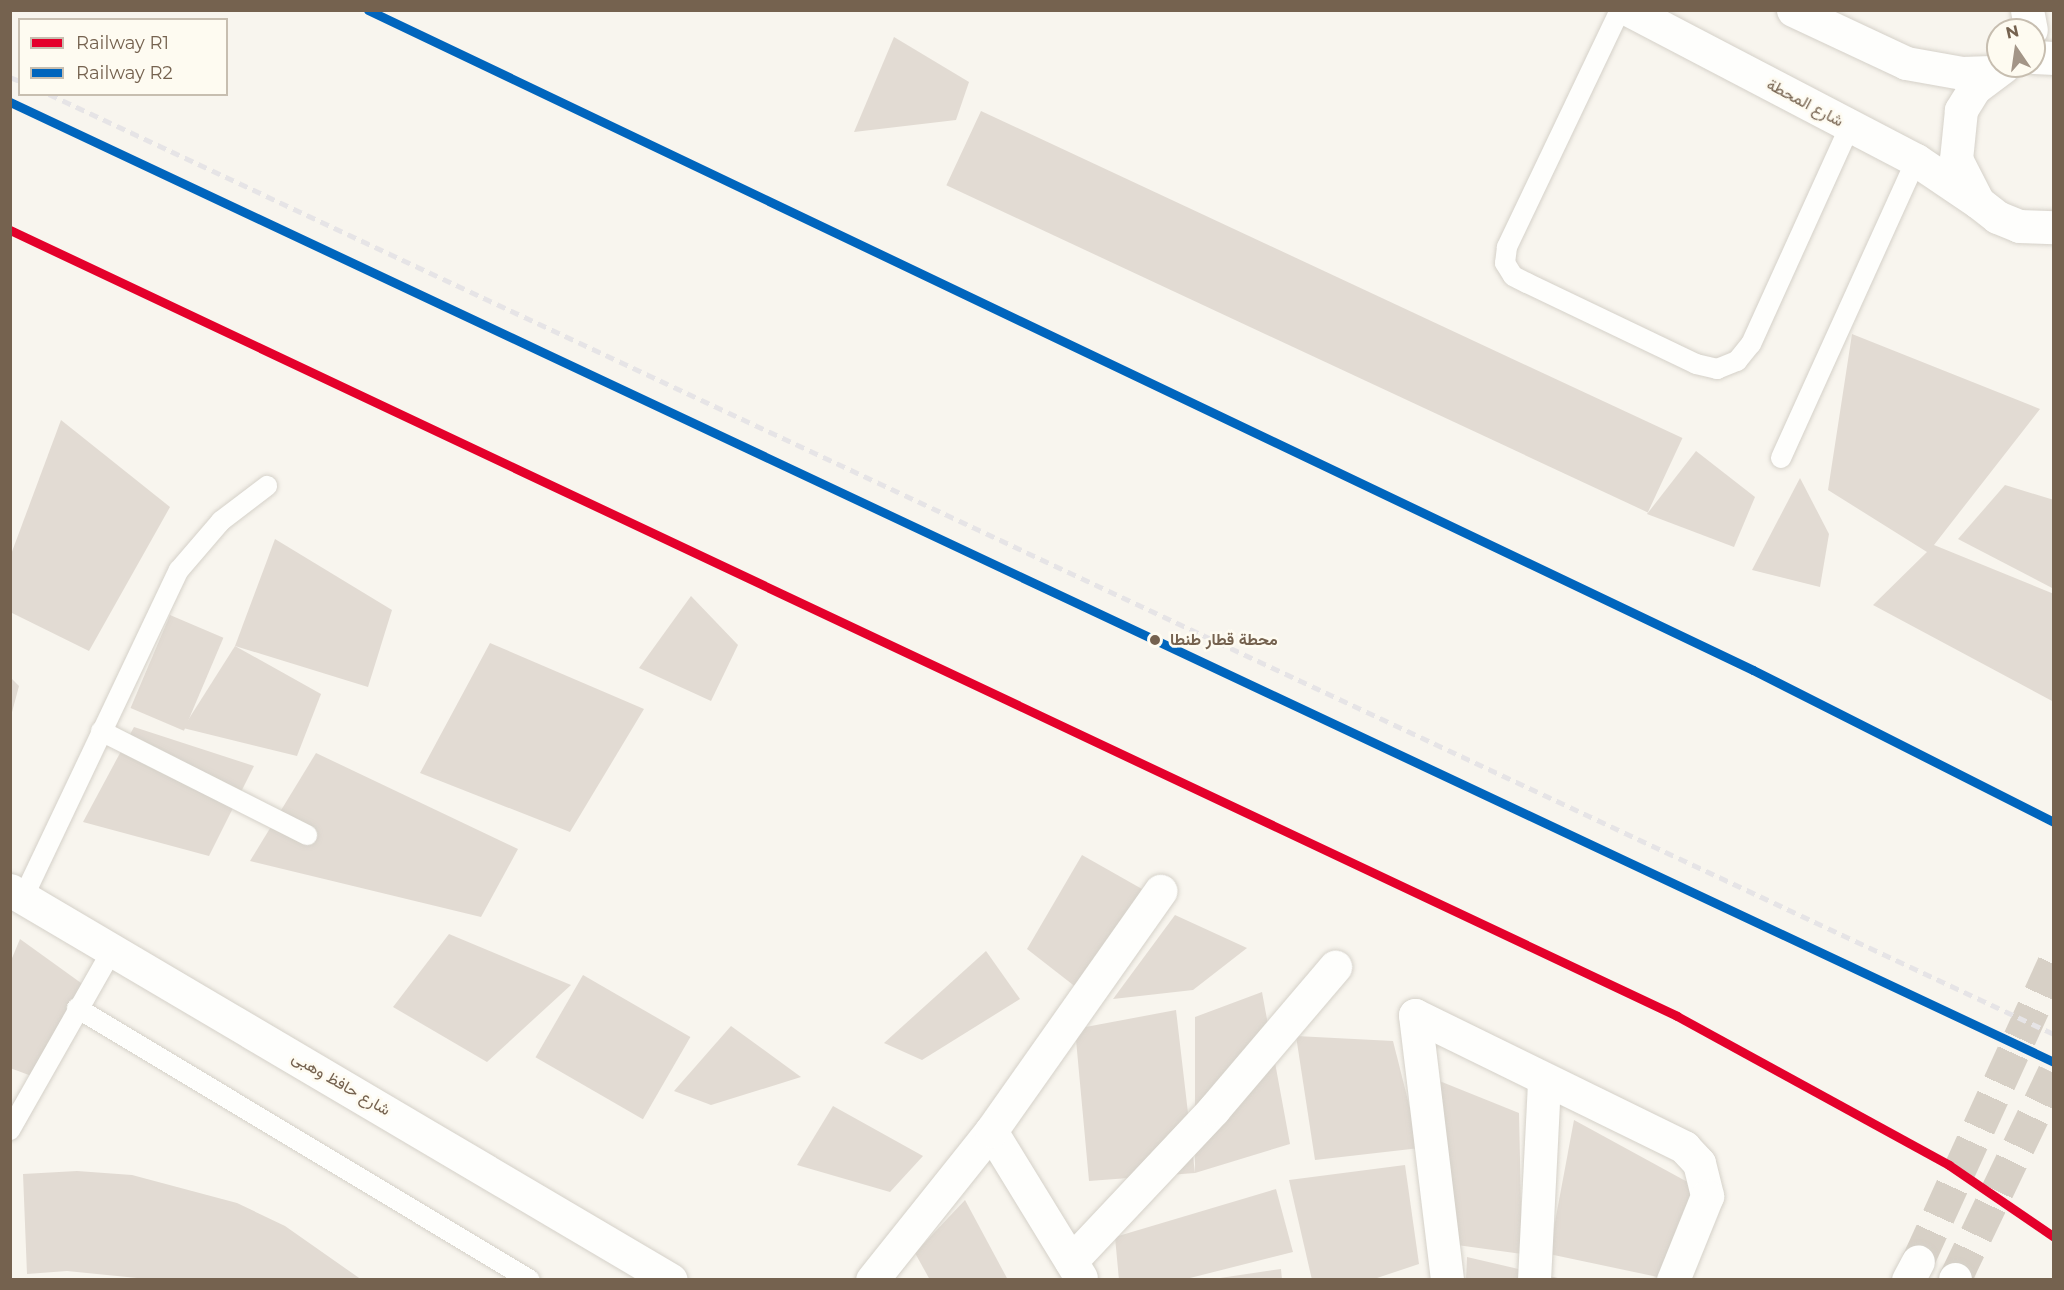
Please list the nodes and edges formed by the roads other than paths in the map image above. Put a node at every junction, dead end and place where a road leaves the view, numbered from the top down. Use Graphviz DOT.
graph roads {
  1 [pos="1793,10"];
  2 [pos="1635,12"];
  3 [pos="1986,70"];
  4 [pos="1989,78"];
  5 [pos="1850,126"];
  6 [pos="1916,160"];
  7 [pos="1978,202"];
  8 [pos="2050,232"];
  9 [pos="1781,458"];
  10 [pos="267,486"];
  11 [pos="101,731"];
  12 [pos="307,835"];
  13 [pos="1160,891"];
  14 [pos="17,894"];
  15 [pos="111,952"];
  16 [pos="1335,967"];
  17 [pos="77,1008"];
  18 [pos="1544,1081"];
  19 [pos="10,1131"];
  20 [pos="991,1131"];
  21 [pos="1077,1270"];
  22 [pos="530,1280"];
  23 [pos="671,1280"];
  24 [pos="872,1280"];
  25 [pos="1447,1280"];
  26 [pos="1534,1280"];
  27 [pos="1673,1280"];
  1 -- 3 [label="street"];
  2 -- 5 [label="street, شارع المحطة"];
  2 -- 5 [label="lane"];
  4 -- 7 [label="street"];
  5 -- 6 [label="street, شارع المحطة"];
  6 -- 7 [label="street, شارع المحطة"];
  6 -- 9 [label="lane"];
  7 -- 8 [label="street, شارع المحطة"];
  10 -- 11 [label="lane"];
  11 -- 12 [label="lane"];
  11 -- 14 [label="lane"];
  13 -- 20 [label="street"];
  14 -- 15 [label="street, شارع حافظ وهبى"];
  15 -- 17 [label="lane"];
  15 -- 23 [label="street, شارع حافظ وهبى"];
  16 -- 21 [label="street"];
  17 -- 19 [label="lane"];
  17 -- 22 [label="lane"];
  18 -- 25 [label="street"];
  18 -- 26 [label="street"];
  18 -- 27 [label="street"];
  20 -- 21 [label="street"];
  20 -- 24 [label="street"];
}
